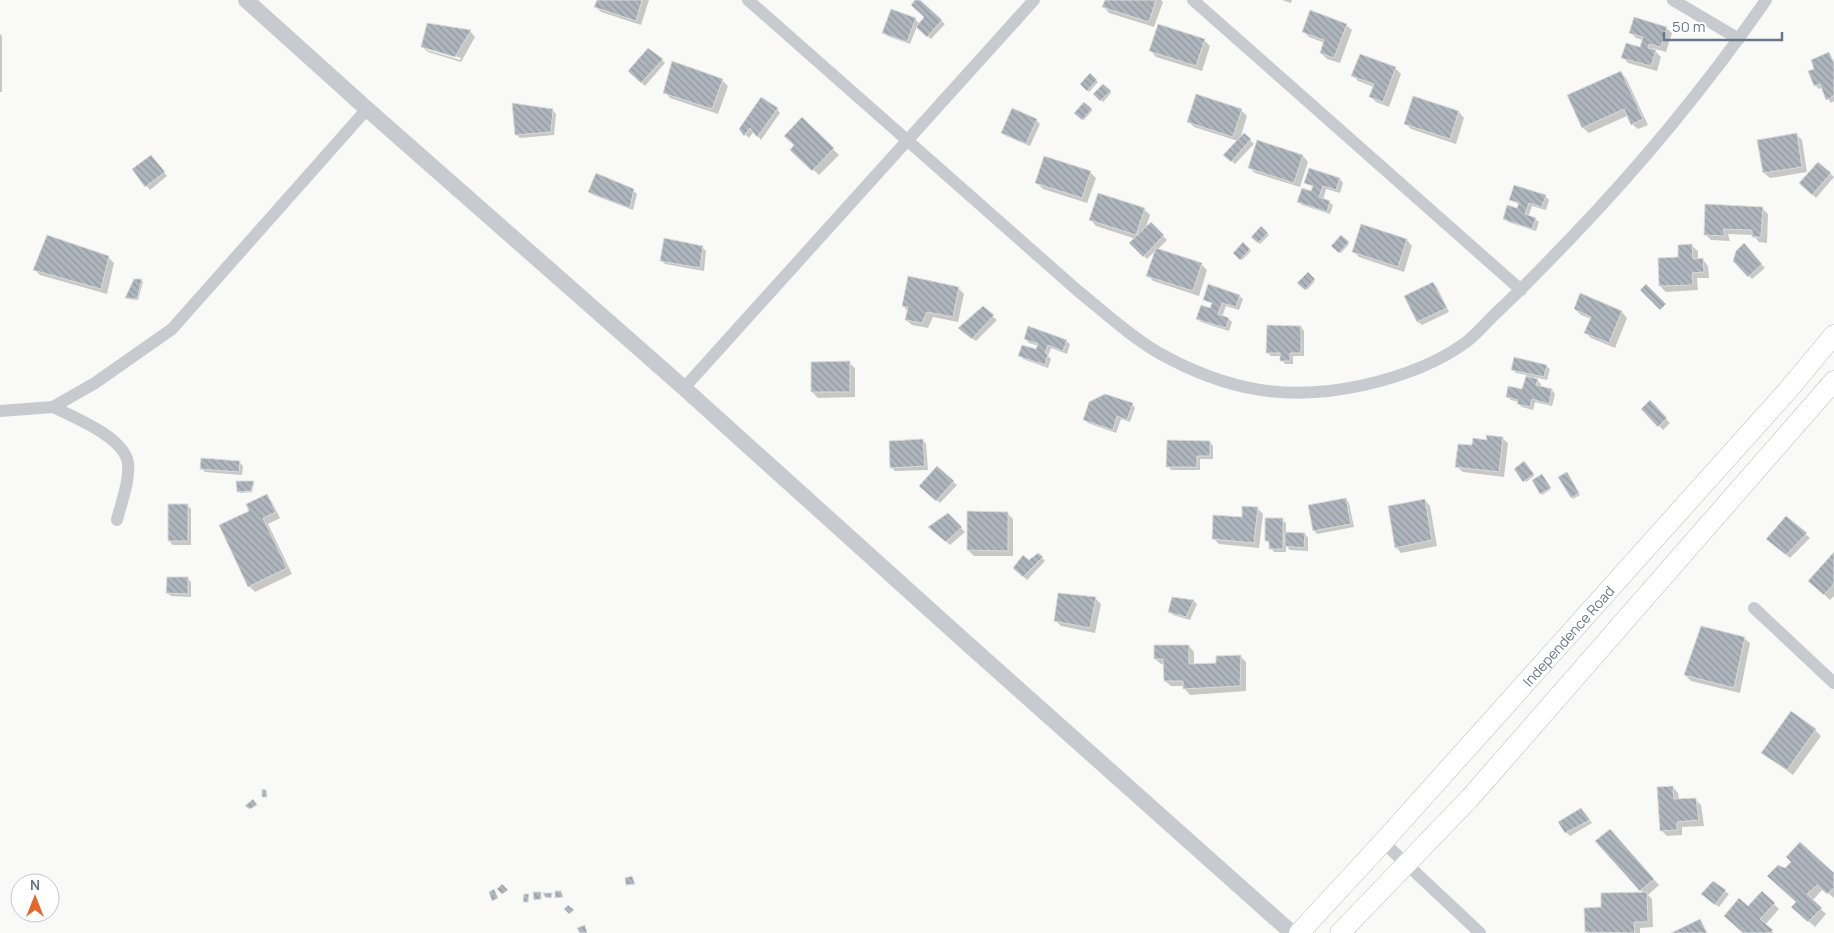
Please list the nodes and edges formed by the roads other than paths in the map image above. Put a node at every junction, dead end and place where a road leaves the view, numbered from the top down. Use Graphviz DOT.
graph roads {
  1 [pos="246,0"];
  2 [pos="748,0"];
  3 [pos="1034,0"];
  4 [pos="1193,0"];
  5 [pos="1673,0"];
  6 [pos="1766,0"];
  7 [pos="1739,39"];
  8 [pos="367,109"];
  9 [pos="907,142"];
  10 [pos="1521,290"];
  11 [pos="1834,335"];
  12 [pos="1834,381"];
  13 [pos="684,388"];
  14 [pos="53,407"];
  15 [pos="0,411"];
  16 [pos="117,520"];
  17 [pos="1754,608"];
  18 [pos="1834,683"];
  19 [pos="1383,842"];
  20 [pos="1405,864"];
  21 [pos="1292,933"];
  22 [pos="1299,933"];
  23 [pos="1340,933"];
  24 [pos="1480,933"];
  1 -- 8 [label="street"];
  2 -- 9 [label="street"];
  3 -- 9 [label="street"];
  4 -- 10 [label="street"];
  5 -- 7 [label="street"];
  6 -- 7 [label="street"];
  7 -- 10 [label="street"];
  8 -- 13 [label="street"];
  8 -- 14 [label="street"];
  9 -- 10 [label="street"];
  9 -- 13 [label="street"];
  11 -- 19 [label="main road, Independence Road"];
  12 -- 20 [label="main road"];
  13 -- 21 [label="street"];
  14 -- 15 [label="street"];
  14 -- 16 [label="street"];
  17 -- 18 [label="street"];
  19 -- 20 [label="street"];
  19 -- 22 [label="main road, Independence Road"];
  20 -- 23 [label="main road"];
  20 -- 24 [label="street"];
}
